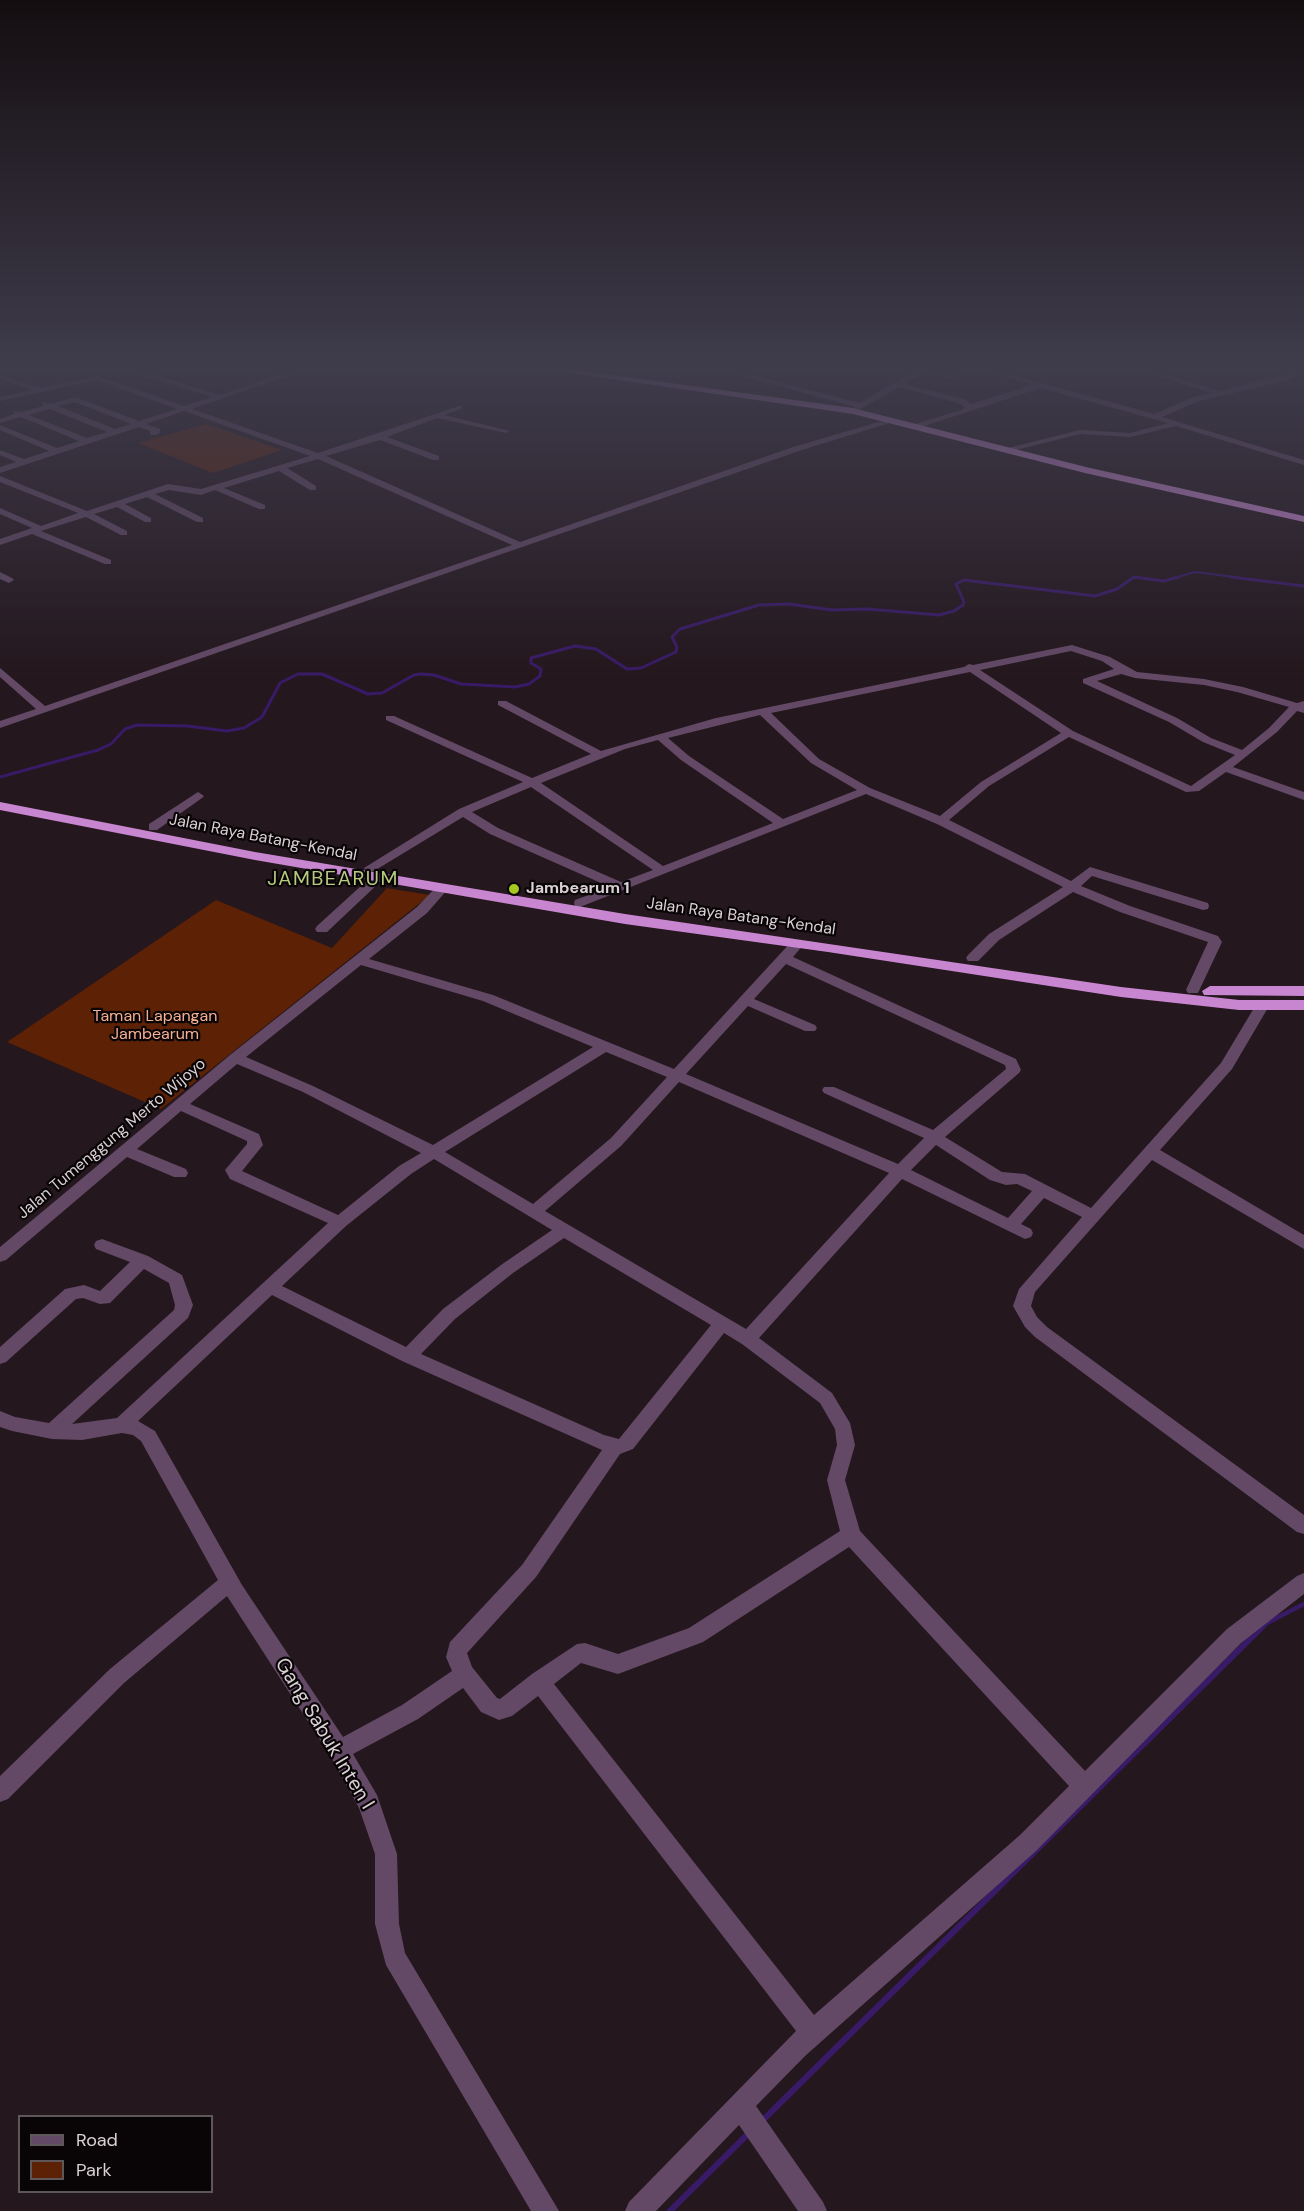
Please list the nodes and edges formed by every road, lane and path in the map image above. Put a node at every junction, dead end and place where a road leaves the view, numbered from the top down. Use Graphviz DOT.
graph roads {
  1 [pos="260,474"];
  2 [pos="291,474"];
  3 [pos="360,474"];
  4 [pos="722,474"];
  5 [pos="1106,474"];
  6 [pos="0,479"];
  7 [pos="215,487"];
  8 [pos="313,488"];
  9 [pos="148,494"];
  10 [pos="118,504"];
  11 [pos="262,507"];
  12 [pos="0,511"];
  13 [pos="85,513"];
  14 [pos="1304,519"];
  15 [pos="148,520"];
  16 [pos="200,520"];
  17 [pos="36,530"];
  18 [pos="124,532"];
  19 [pos="2,540"];
  20 [pos="518,544"];
  21 [pos="108,562"];
  22 [pos="969,668"];
  23 [pos="1122,670"];
  24 [pos="0,671"];
  25 [pos="502,704"];
  26 [pos="1301,707"];
  27 [pos="43,710"];
  28 [pos="762,711"];
  29 [pos="390,718"];
  30 [pos="0,725"];
  31 [pos="1070,733"];
  32 [pos="659,736"];
  33 [pos="601,754"];
  34 [pos="1243,754"];
  35 [pos="1223,767"];
  36 [pos="532,782"];
  37 [pos="866,790"];
  38 [pos="198,796"];
  39 [pos="1304,796"];
  40 [pos="0,797"];
  41 [pos="0,806"];
  42 [pos="463,813"];
  43 [pos="941,821"];
  44 [pos="781,823"];
  45 [pos="153,827"];
  46 [pos="662,870"];
  47 [pos="374,873"];
  48 [pos="619,886"];
  49 [pos="1072,887"];
  50 [pos="442,889"];
  51 [pos="580,903"];
  52 [pos="1203,906"];
  53 [pos="322,928"];
  54 [pos="755,933"];
  55 [pos="797,944"];
  56 [pos="784,958"];
  57 [pos="974,958"];
  58 [pos="358,960"];
  59 [pos="1193,990"];
  60 [pos="1304,991"];
  61 [pos="747,1001"];
  62 [pos="1262,1005"];
  63 [pos="1304,1005"];
  64 [pos="810,1028"];
  65 [pos="605,1046"];
  66 [pos="235,1058"];
  67 [pos="674,1075"];
  68 [pos="829,1090"];
  69 [pos="180,1105"];
  70 [pos="935,1137"];
  71 [pos="128,1151"];
  72 [pos="433,1152"];
  73 [pos="1151,1152"];
  74 [pos="900,1171"];
  75 [pos="180,1173"];
  76 [pos="1042,1190"];
  77 [pos="535,1210"];
  78 [pos="1093,1216"];
  79 [pos="340,1222"];
  80 [pos="1010,1226"];
  81 [pos="565,1229"];
  82 [pos="1025,1233"];
  83 [pos="1304,1243"];
  84 [pos="102,1245"];
  85 [pos="0,1256"];
  86 [pos="142,1260"];
  87 [pos="270,1287"];
  88 [pos="722,1324"];
  89 [pos="748,1339"];
  90 [pos="408,1356"];
  91 [pos="0,1357"];
  92 [pos="0,1418"];
  93 [pos="122,1425"];
  94 [pos="52,1431"];
  95 [pos="614,1447"];
  96 [pos="1304,1526"];
  97 [pos="851,1535"];
  98 [pos="230,1582"];
  99 [pos="1304,1582"];
  100 [pos="465,1674"];
  101 [pos="539,1681"];
  102 [pos="339,1750"];
  103 [pos="1084,1786"];
  104 [pos="0,1791"];
  105 [pos="813,2033"];
  106 [pos="747,2115"];
  107 [pos="546,2211"];
  108 [pos="638,2211"];
  109 [pos="814,2211"];
  1 -- 7 [label="street"];
  2 -- 8 [label="street"];
  3 -- 20 [label="street"];
  4 -- 20 [label="street"];
  5 -- 14 [label="highway"];
  6 -- 13 [label="street"];
  7 -- 9 [label="street"];
  7 -- 11 [label="street"];
  9 -- 10 [label="street"];
  9 -- 16 [label="street"];
  10 -- 13 [label="street"];
  10 -- 15 [label="street"];
  12 -- 17 [label="street"];
  13 -- 17 [label="street"];
  13 -- 18 [label="street"];
  17 -- 19 [label="street"];
  17 -- 21 [label="street"];
  20 -- 27 [label="street"];
  22 -- 23 [label="street"];
  22 -- 28 [label="street"];
  22 -- 31 [label="street"];
  23 -- 26 [label="street"];
  23 -- 34 [label="street"];
  24 -- 27 [label="street"];
  25 -- 33 [label="street"];
  26 -- 34 [label="street"];
  27 -- 30 [label="street"];
  28 -- 32 [label="street"];
  28 -- 37 [label="street"];
  29 -- 36 [label="street"];
  31 -- 35 [label="street"];
  31 -- 43 [label="street"];
  32 -- 33 [label="street"];
  32 -- 44 [label="street"];
  33 -- 36 [label="street"];
  34 -- 35 [label="street"];
  35 -- 39 [label="street"];
  36 -- 42 [label="street"];
  36 -- 46 [label="street"];
  37 -- 43 [label="street"];
  37 -- 44 [label="street"];
  38 -- 45 [label="street"];
  40 -- 45 [label="highway, Jalan Raya Batang-Kendal"];
  41 -- 47 [label="highway, Jalan Raya Batang-Kendal"];
  42 -- 47 [label="street"];
  42 -- 48 [label="street"];
  43 -- 49 [label="street"];
  44 -- 46 [label="street"];
  45 -- 47 [label="highway, Jalan Raya Batang-Kendal"];
  46 -- 48 [label="street"];
  47 -- 50 [label="highway, Jalan Raya Batang-Kendal"];
  47 -- 51 [label="highway, Jalan Raya Batang-Kendal"];
  47 -- 53 [label="street"];
  48 -- 51 [label="street"];
  49 -- 52 [label="street"];
  49 -- 57 [label="street"];
  49 -- 59 [label="street"];
  50 -- 54 [label="highway, Jalan Raya Batang-Kendal"];
  50 -- 58 [label="street, Jalan Tumenggung Merto Wijoyo"];
  51 -- 54 [label="highway, Jalan Raya Batang-Kendal"];
  54 -- 55 [label="highway, Jalan Raya Batang-Kendal"];
  54 -- 57 [label="highway, Jalan Raya Batang-Kendal"];
  55 -- 56 [label="street"];
  55 -- 62 [label="highway, Jalan Raya Batang-Kendal"];
  56 -- 61 [label="street"];
  56 -- 70 [label="street"];
  57 -- 59 [label="highway, Jalan Raya Batang-Kendal"];
  58 -- 65 [label="street"];
  58 -- 66 [label="street, Jalan Tumenggung Merto Wijoyo"];
  59 -- 60 [label="highway, Jalan Raya Batang-Kendal"];
  61 -- 64 [label="street"];
  61 -- 67 [label="street"];
  62 -- 63 [label="highway, Jalan Raya Batang-Kendal"];
  62 -- 73 [label="street"];
  65 -- 67 [label="street"];
  65 -- 72 [label="street"];
  66 -- 69 [label="street, Jalan Tumenggung Merto Wijoyo"];
  66 -- 72 [label="street"];
  67 -- 74 [label="street"];
  67 -- 77 [label="street"];
  68 -- 70 [label="street"];
  69 -- 71 [label="street, Jalan Tumenggung Merto Wijoyo"];
  69 -- 79 [label="street"];
  70 -- 74 [label="street"];
  70 -- 76 [label="street"];
  71 -- 75 [label="street"];
  71 -- 85 [label="street, Jalan Tumenggung Merto Wijoyo"];
  72 -- 77 [label="street"];
  72 -- 79 [label="street"];
  73 -- 78 [label="street"];
  73 -- 83 [label="street"];
  74 -- 80 [label="street"];
  74 -- 89 [label="street"];
  76 -- 78 [label="street"];
  76 -- 80 [label="street"];
  77 -- 81 [label="street"];
  78 -- 96 [label="street"];
  79 -- 87 [label="street"];
  80 -- 82 [label="street"];
  81 -- 88 [label="street"];
  81 -- 90 [label="street"];
  84 -- 86 [label="street"];
  86 -- 91 [label="street"];
  86 -- 94 [label="street"];
  87 -- 90 [label="street"];
  87 -- 93 [label="street"];
  88 -- 89 [label="street"];
  88 -- 95 [label="street"];
  89 -- 97 [label="street"];
  90 -- 95 [label="street"];
  92 -- 94 [label="street"];
  93 -- 94 [label="street"];
  93 -- 98 [label="street, Gang Sabuk Inten I"];
  95 -- 100 [label="street"];
  97 -- 101 [label="street"];
  97 -- 103 [label="street"];
  98 -- 102 [label="street, Gang Sabuk Inten I"];
  98 -- 104 [label="street"];
  99 -- 103 [label="street"];
  100 -- 101 [label="street"];
  100 -- 102 [label="street"];
  101 -- 105 [label="street"];
  102 -- 107 [label="street, Gang Sabuk Inten I"];
  103 -- 105 [label="street"];
  105 -- 106 [label="street"];
  106 -- 108 [label="street"];
  106 -- 109 [label="street"];
}
